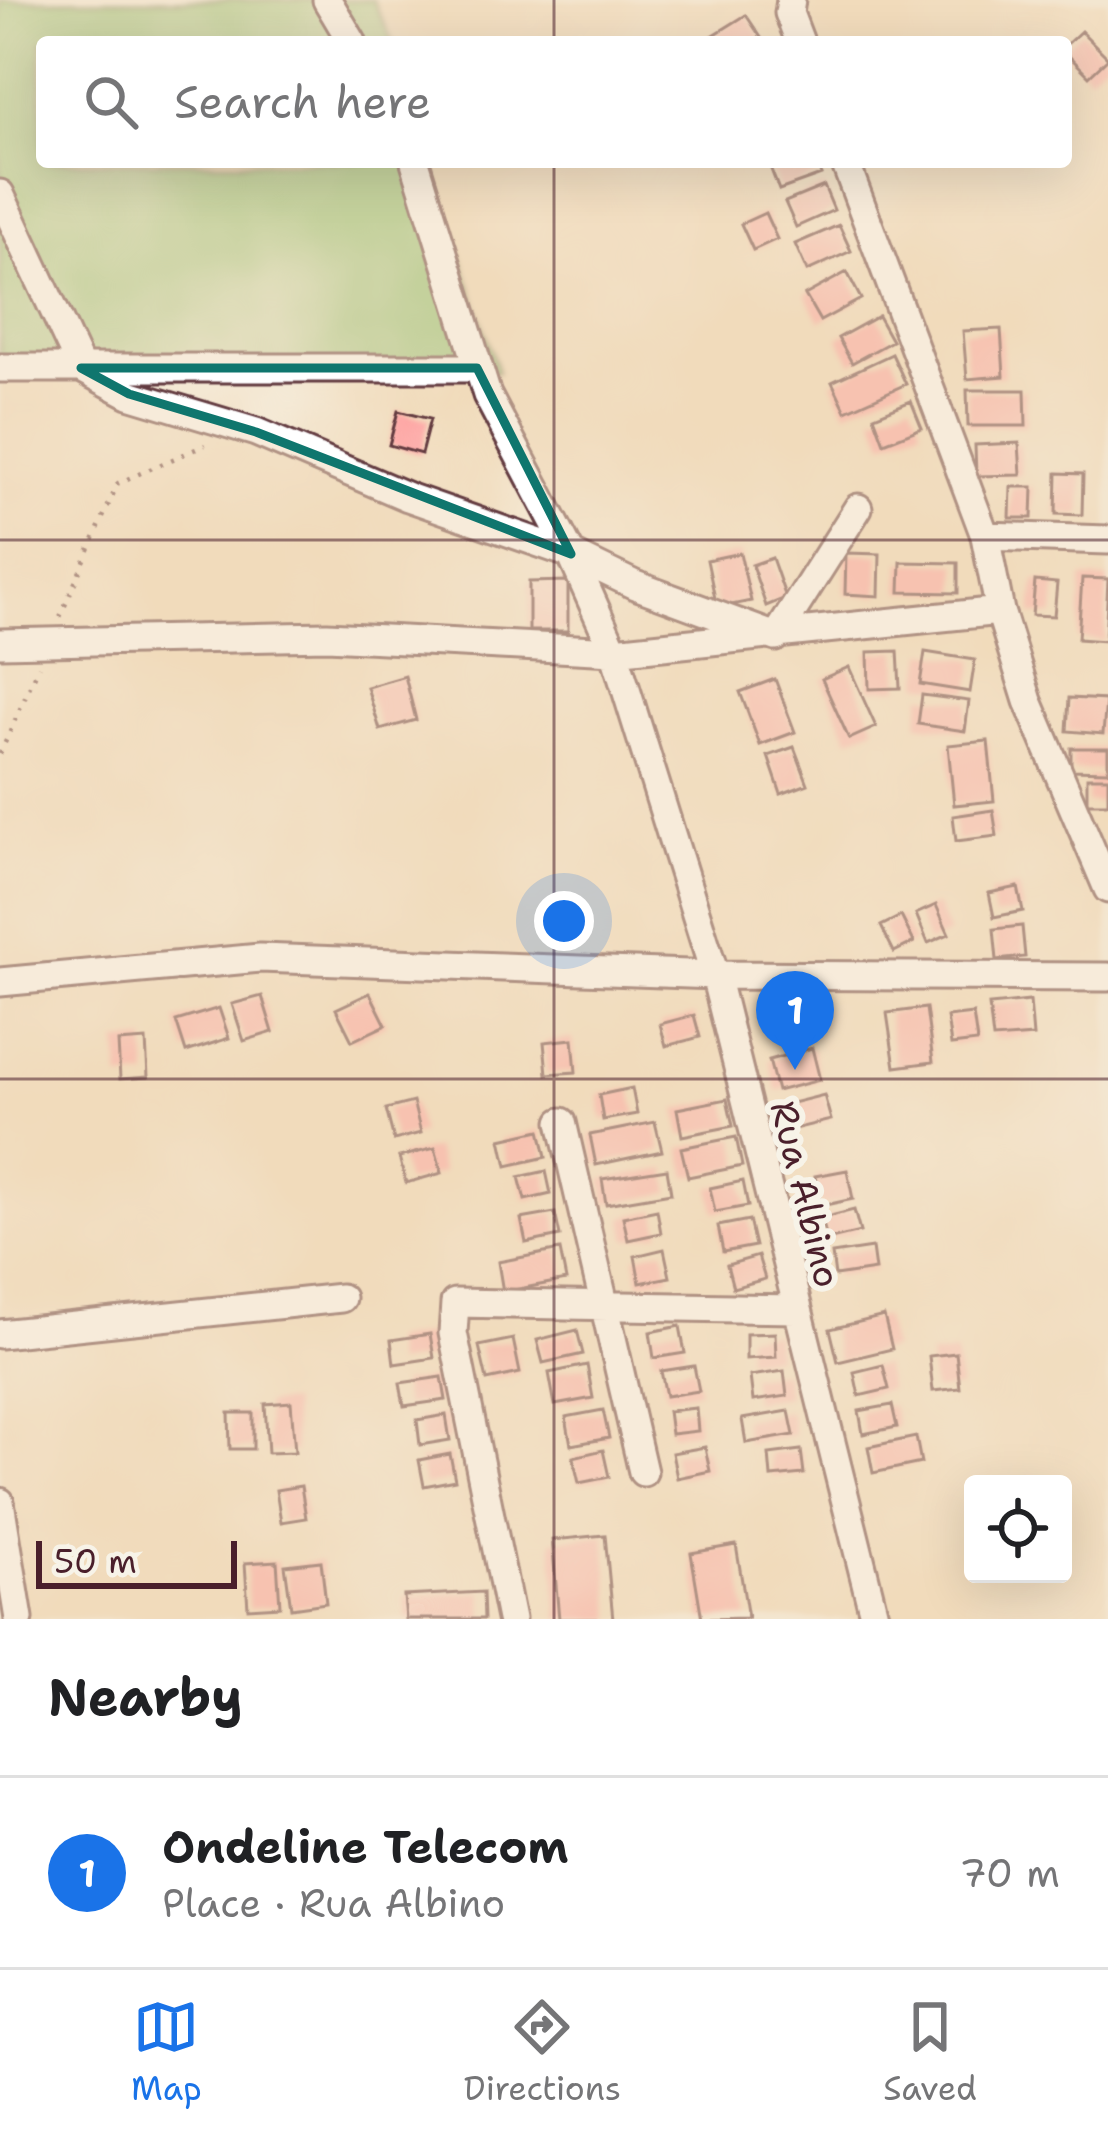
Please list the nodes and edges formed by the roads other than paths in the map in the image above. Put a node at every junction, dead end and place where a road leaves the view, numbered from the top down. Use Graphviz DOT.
graph roads {
  1 [pos="327,0"];
  2 [pos="790,0"];
  3 [pos="348,36"];
  4 [pos="798,36"];
  5 [pos="417,168"];
  6 [pos="846,168"];
  7 [pos="0,194"];
  8 [pos="0,368"];
  9 [pos="81,368"];
  10 [pos="477,368"];
  11 [pos="858,508"];
  12 [pos="985,536"];
  13 [pos="1108,539"];
  14 [pos="571,554"];
  15 [pos="1000,611"];
  16 [pos="776,637"];
  17 [pos="0,643"];
  18 [pos="614,651"];
  19 [pos="1108,889"];
  20 [pos="715,975"];
  21 [pos="1108,977"];
  22 [pos="0,982"];
  23 [pos="562,1121"];
  24 [pos="341,1298"];
  25 [pos="606,1302"];
  26 [pos="797,1309"];
  27 [pos="0,1334"];
  28 [pos="643,1472"];
  29 [pos="0,1502"];
  30 [pos="19,1619"];
  31 [pos="511,1619"];
  32 [pos="875,1619"];
  1 -- 3 [label="street"];
  2 -- 4 [label="street"];
  5 -- 10 [label="street, Rua Albino"];
  6 -- 12 [label="street"];
  7 -- 9 [label="street"];
  8 -- 9 [label="street"];
  9 -- 10 [label="street"];
  9 -- 14 [label="street"];
  10 -- 14 [label="street, Rua Albino"];
  11 -- 16 [label="street"];
  12 -- 13 [label="street"];
  12 -- 15 [label="street"];
  14 -- 16 [label="street"];
  14 -- 18 [label="street, Rua Albino"];
  15 -- 16 [label="street"];
  15 -- 19 [label="street"];
  16 -- 18 [label="street"];
  17 -- 18 [label="street"];
  18 -- 20 [label="street, Rua Albino"];
  20 -- 21 [label="street"];
  20 -- 22 [label="street"];
  20 -- 26 [label="street, Rua Albino"];
  23 -- 25 [label="street"];
  24 -- 27 [label="street"];
  25 -- 26 [label="street"];
  25 -- 28 [label="street"];
  25 -- 31 [label="street"];
  26 -- 32 [label="street, Rua Albino"];
  29 -- 30 [label="street"];
}
